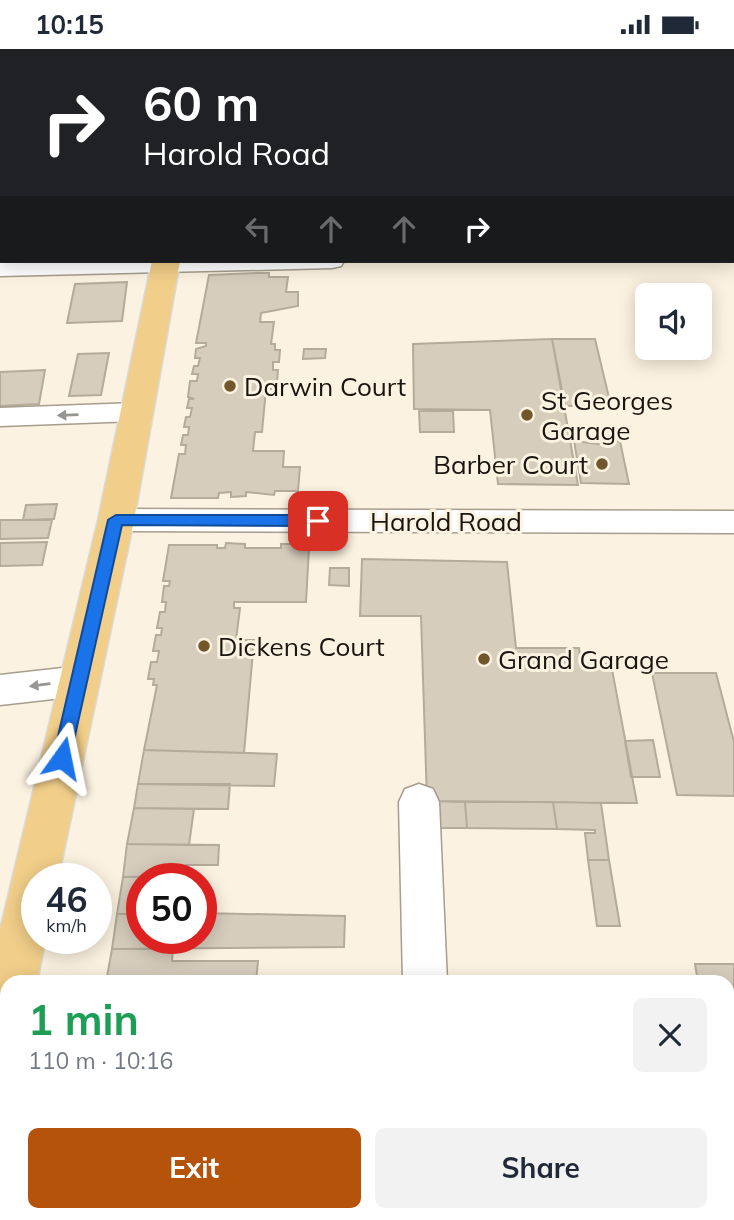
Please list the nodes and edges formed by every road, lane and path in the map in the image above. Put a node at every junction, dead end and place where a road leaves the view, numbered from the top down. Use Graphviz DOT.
graph roads {
  1 [pos="166,263"];
  2 [pos="0,269"];
  3 [pos="136,412"];
  4 [pos="0,418"];
  5 [pos="116,520"];
  6 [pos="734,522"];
  7 [pos="80,681"];
  8 [pos="0,690"];
  9 [pos="419,802"];
  10 [pos="14,975"];
  11 [pos="425,975"];
  1 -- 2 [label="street"];
  1 -- 3 [label="main road"];
  3 -- 4 [label="street, one-way"];
  3 -- 5 [label="main road"];
  5 -- 6 [label="street, Harold Road"];
  5 -- 7 [label="main road"];
  7 -- 8 [label="street, one-way"];
  7 -- 10 [label="main road"];
  9 -- 11 [label="street"];
}
